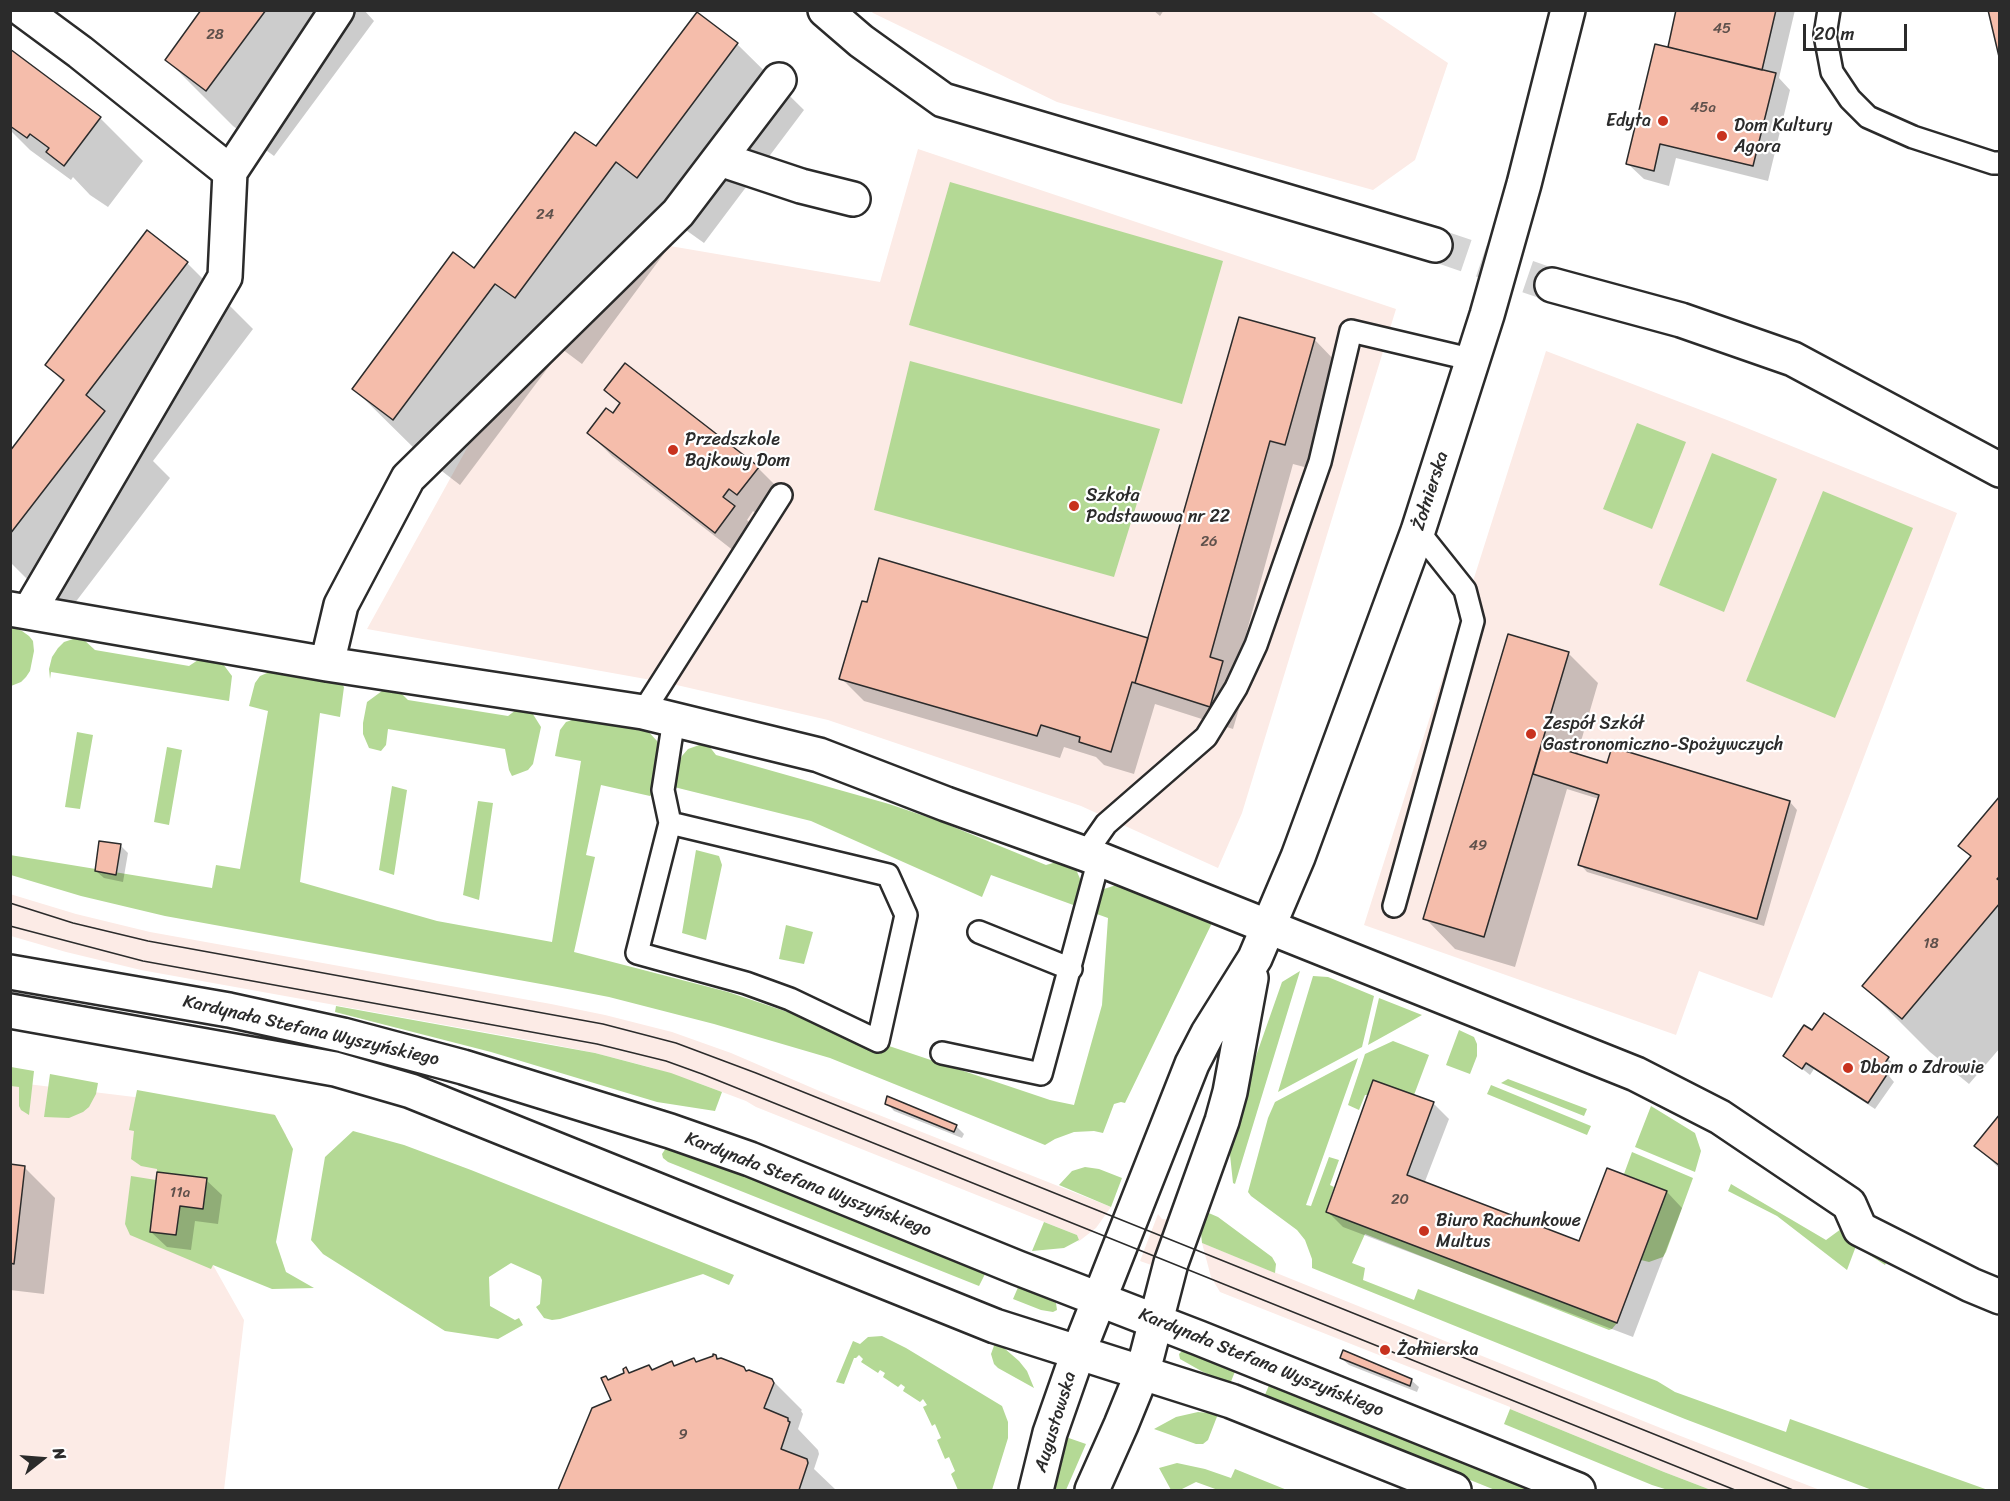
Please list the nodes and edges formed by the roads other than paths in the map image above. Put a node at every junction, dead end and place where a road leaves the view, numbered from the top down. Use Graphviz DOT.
graph roads {
  1 [pos="23,10"];
  2 [pos="337,10"];
  3 [pos="825,10"];
  4 [pos="1568,10"];
  5 [pos="1829,10"];
  6 [pos="778,80"];
  7 [pos="720,159"];
  8 [pos="2000,163"];
  9 [pos="230,172"];
  10 [pos="853,199"];
  11 [pos="1436,245"];
  12 [pos="1552,285"];
  13 [pos="1474,360"];
  14 [pos="2000,470"];
  15 [pos="781,495"];
  16 [pos="1418,531"];
  17 [pos="20,610"];
  18 [pos="327,664"];
  19 [pos="658,715"];
  20 [pos="670,823"];
  21 [pos="1092,856"];
  22 [pos="1394,906"];
  23 [pos="1269,926"];
  24 [pos="979,932"];
  25 [pos="1255,958"];
  26 [pos="1071,969"];
  27 [pos="10,972"];
  28 [pos="10,1011"];
  29 [pos="942,1053"];
  30 [pos="2000,1297"];
  31 [pos="1100,1300"];
  32 [pos="1156,1321"];
  33 [pos="1078,1353"];
  34 [pos="1143,1371"];
  35 [pos="1036,1491"];
  36 [pos="1092,1491"];
  37 [pos="1454,1491"];
  38 [pos="1578,1491"];
  1 -- 9 [label="street"];
  2 -- 9 [label="street"];
  3 -- 11 [label="street"];
  4 -- 13 [label="street, Żołnierska"];
  5 -- 8 [label="lane"];
  6 -- 7 [label="street"];
  7 -- 10 [label="street"];
  7 -- 18 [label="street"];
  9 -- 17 [label="street"];
  12 -- 14 [label="street"];
  13 -- 16 [label="street, Żołnierska"];
  13 -- 21 [label="lane"];
  15 -- 19 [label="lane"];
  16 -- 22 [label="lane"];
  16 -- 23 [label="street, Żołnierska"];
  17 -- 18 [label="street"];
  18 -- 19 [label="street"];
  19 -- 20 [label="lane"];
  19 -- 21 [label="street"];
  20 -- 20 [label="lane"];
  21 -- 23 [label="street"];
  21 -- 26 [label="lane"];
  23 -- 25 [label="street, Żołnierska"];
  23 -- 30 [label="street"];
  24 -- 26 [label="lane"];
  25 -- 31 [label="street, Żołnierska"];
  25 -- 32 [label="street, Żołnierska"];
  26 -- 29 [label="lane"];
  27 -- 31 [label="street, Kardynała Stefana Wyszyńskiego"];
  28 -- 33 [label="street, Kardynała Stefana Wyszyńskiego"];
  31 -- 32 [label="street, Kardynała Stefana Wyszyńskiego"];
  31 -- 33 [label="street, Żołnierska"];
  32 -- 34 [label="street, Żołnierska"];
  32 -- 38 [label="street, Kardynała Stefana Wyszyńskiego"];
  33 -- 34 [label="street, Kardynała Stefana Wyszyńskiego"];
  33 -- 35 [label="street, Augustowska"];
  34 -- 36 [label="street"];
  34 -- 37 [label="street, Kardynała Stefana Wyszyńskiego"];
}
